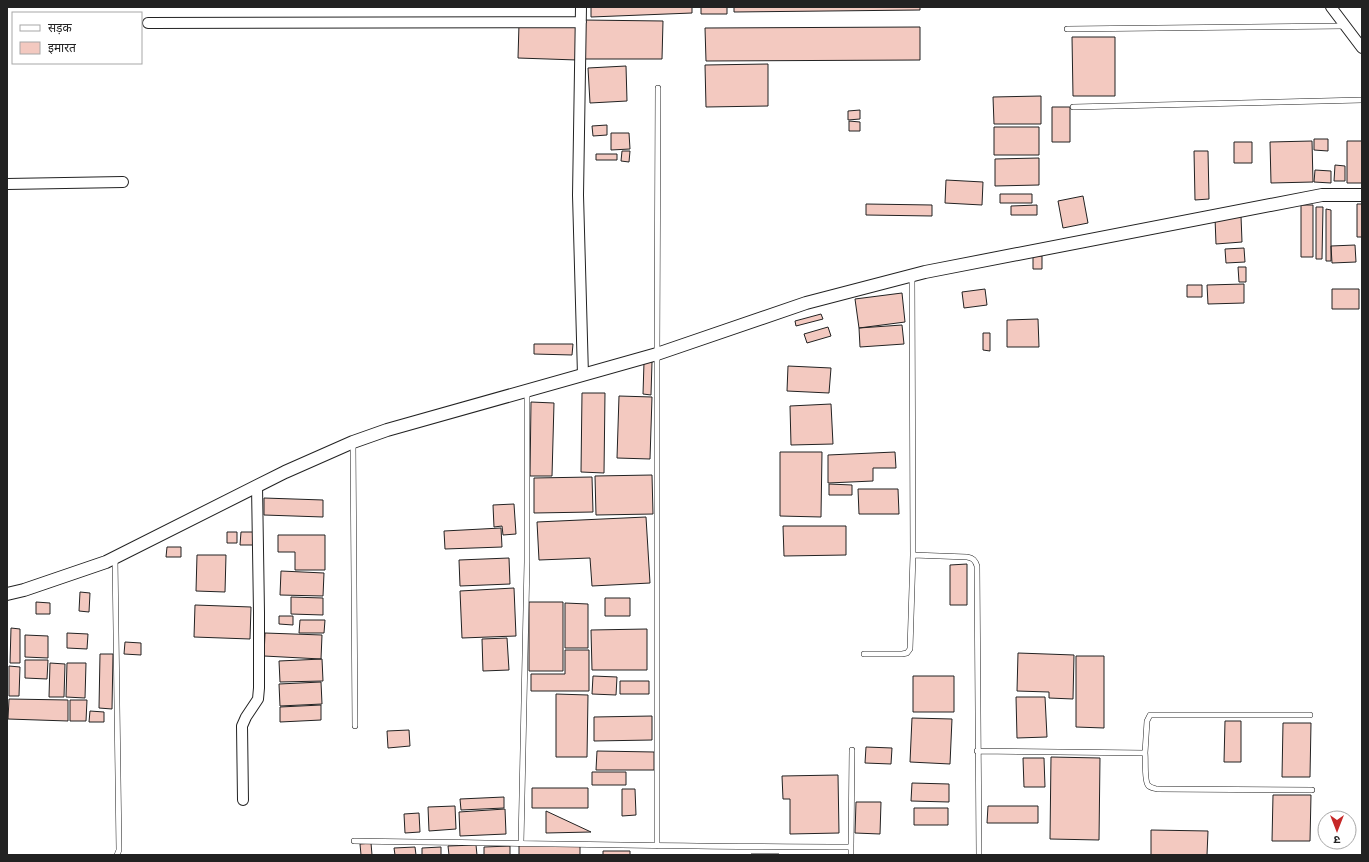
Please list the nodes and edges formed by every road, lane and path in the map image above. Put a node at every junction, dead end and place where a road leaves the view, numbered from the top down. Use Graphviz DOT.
graph roads {
  1 [pos="581,7"];
  2 [pos="1331,7"];
  3 [pos="581,22"];
  4 [pos="148,23"];
  5 [pos="1345,26"];
  6 [pos="1067,29"];
  7 [pos="1362,48"];
  8 [pos="658,88"];
  9 [pos="1362,100"];
  10 [pos="1073,107"];
  11 [pos="123,182"];
  12 [pos="7,184"];
  13 [pos="1362,195"];
  14 [pos="912,276"];
  15 [pos="656,354"];
  16 [pos="583,375"];
  17 [pos="527,391"];
  18 [pos="353,442"];
  19 [pos="257,486"];
  20 [pos="913,555"];
  21 [pos="115,558"];
  22 [pos="7,594"];
  23 [pos="864,654"];
  24 [pos="1310,715"];
  25 [pos="355,726"];
  26 [pos="852,750"];
  27 [pos="977,751"];
  28 [pos="1146,753"];
  29 [pos="1312,790"];
  30 [pos="243,800"];
  31 [pos="354,841"];
  32 [pos="521,842"];
  33 [pos="657,846"];
  34 [pos="851,848"];
  35 [pos="117,855"];
  36 [pos="851,855"];
  37 [pos="979,855"];
  1 -- 3 [label="street"];
  2 -- 5 [label="street"];
  3 -- 4 [label="street"];
  3 -- 16 [label="street"];
  5 -- 6 [label="lane"];
  5 -- 7 [label="street"];
  8 -- 15 [label="lane"];
  9 -- 10 [label="lane"];
  11 -- 12 [label="street"];
  13 -- 14 [label="street"];
  14 -- 15 [label="street"];
  14 -- 20 [label="lane"];
  15 -- 16 [label="street"];
  15 -- 33 [label="lane"];
  16 -- 17 [label="street"];
  17 -- 18 [label="street"];
  17 -- 32 [label="lane"];
  18 -- 19 [label="street"];
  18 -- 25 [label="lane"];
  19 -- 21 [label="street"];
  19 -- 30 [label="street"];
  20 -- 23 [label="lane"];
  20 -- 27 [label="lane"];
  21 -- 22 [label="street"];
  21 -- 35 [label="lane"];
  24 -- 28 [label="lane"];
  26 -- 34 [label="lane"];
  27 -- 28 [label="lane"];
  27 -- 37 [label="lane"];
  28 -- 29 [label="lane"];
  31 -- 32 [label="lane"];
  32 -- 33 [label="lane"];
  33 -- 34 [label="lane"];
  34 -- 36 [label="lane"];
}
